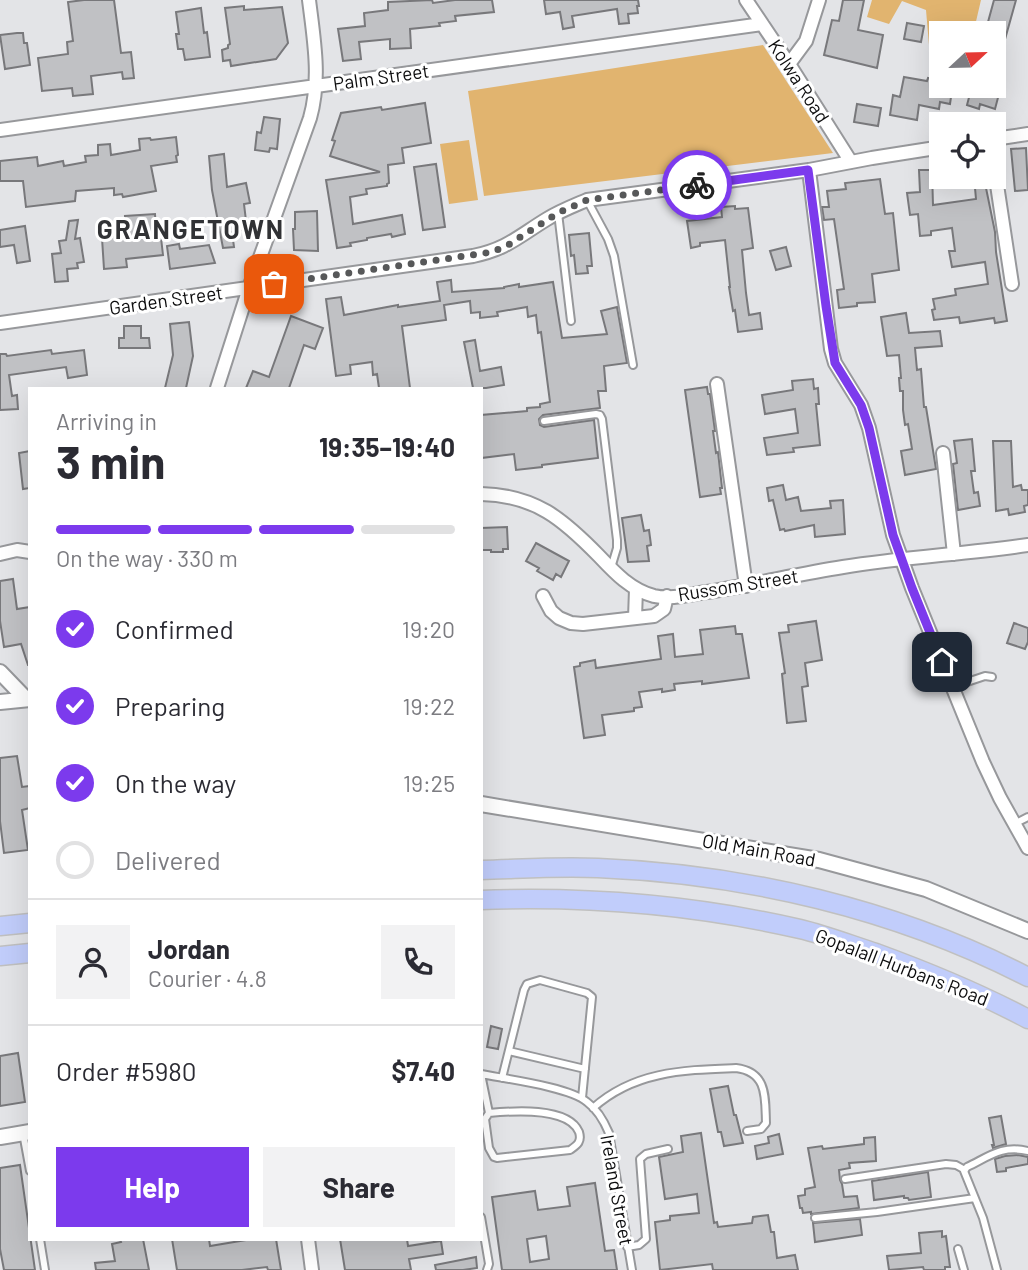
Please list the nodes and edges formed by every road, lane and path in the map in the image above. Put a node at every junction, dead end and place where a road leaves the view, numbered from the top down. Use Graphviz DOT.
graph roads {
  1 [pos="309,0"];
  2 [pos="746,0"];
  3 [pos="819,0"];
  4 [pos="761,24"];
  5 [pos="789,64"];
  6 [pos="316,86"];
  7 [pos="0,130"];
  8 [pos="1028,134"];
  9 [pos="1006,137"];
  10 [pos="929,149"];
  11 [pos="851,162"];
  12 [pos="808,170"];
  13 [pos="998,189"];
  14 [pos="587,200"];
  15 [pos="558,213"];
  16 [pos="1012,284"];
  17 [pos="249,288"];
  18 [pos="571,321"];
  19 [pos="0,323"];
  20 [pos="633,365"];
  21 [pos="717,384"];
  22 [pos="217,387"];
  23 [pos="544,421"];
  24 [pos="943,453"];
  25 [pos="483,494"];
  26 [pos="1028,545"];
  27 [pos="28,549"];
  28 [pos="0,554"];
  29 [pos="954,554"];
  30 [pos="901,558"];
  31 [pos="611,569"];
  32 [pos="746,586"];
  33 [pos="636,589"];
  34 [pos="543,596"];
  35 [pos="667,596"];
  36 [pos="635,618"];
  37 [pos="0,673"];
  38 [pos="992,677"];
  39 [pos="952,687"];
  40 [pos="28,699"];
  41 [pos="0,702"];
  42 [pos="483,804"];
  43 [pos="1028,817"];
  44 [pos="1014,824"];
  45 [pos="1028,849"];
  46 [pos="483,870"];
  47 [pos="483,900"];
  48 [pos="28,923"];
  49 [pos="0,926"];
  50 [pos="1028,931"];
  51 [pos="28,953"];
  52 [pos="0,956"];
  53 [pos="1028,977"];
  54 [pos="1028,1019"];
  55 [pos="509,1051"];
  56 [pos="585,1069"];
  57 [pos="483,1074"];
  58 [pos="502,1078"];
  59 [pos="483,1084"];
  60 [pos="582,1098"];
  61 [pos="593,1108"];
  62 [pos="489,1113"];
  63 [pos="747,1131"];
  64 [pos="26,1132"];
  65 [pos="0,1137"];
  66 [pos="668,1149"];
  67 [pos="1028,1151"];
  68 [pos="28,1152"];
  69 [pos="964,1172"];
  70 [pos="845,1179"];
  71 [pos="975,1198"];
  72 [pos="815,1218"];
  73 [pos="483,1229"];
  74 [pos="40,1241"];
  75 [pos="308,1241"];
  76 [pos="627,1247"];
  77 [pos="958,1249"];
  78 [pos="45,1270"];
  79 [pos="312,1270"];
  80 [pos="487,1270"];
  81 [pos="632,1270"];
  82 [pos="964,1270"];
  83 [pos="997,1270"];
  1 -- 6 [label="street"];
  2 -- 4 [label="street, Kolwa Road"];
  3 -- 5 [label="street"];
  4 -- 5 [label="street, Kolwa Road"];
  4 -- 6 [label="street, Palm Street"];
  5 -- 11 [label="street, Kolwa Road"];
  6 -- 7 [label="street, Palm Street"];
  6 -- 17 [label="street"];
  8 -- 9 [label="street"];
  10 -- 11 [label="street, Garden Street"];
  11 -- 12 [label="street, Garden Street"];
  12 -- 14 [label="street, Garden Street"];
  12 -- 30 [label="street"];
  13 -- 16 [label="street"];
  14 -- 15 [label="street, Garden Street"];
  14 -- 20 [label="lane"];
  15 -- 17 [label="street, Garden Street"];
  15 -- 18 [label="lane"];
  17 -- 19 [label="street, Garden Street"];
  17 -- 22 [label="street"];
  21 -- 32 [label="street"];
  23 -- 31 [label="lane"];
  24 -- 29 [label="street"];
  25 -- 31 [label="street, Russom Street"];
  26 -- 29 [label="street, Russom Street"];
  27 -- 28 [label="street"];
  29 -- 30 [label="street, Russom Street"];
  30 -- 32 [label="street, Russom Street"];
  30 -- 39 [label="street"];
  31 -- 33 [label="street, Russom Street"];
  32 -- 35 [label="street, Russom Street"];
  33 -- 35 [label="street, Russom Street"];
  33 -- 36 [label="street"];
  34 -- 36 [label="street"];
  35 -- 36 [label="street"];
  37 -- 40 [label="street"];
  38 -- 39 [label="lane"];
  39 -- 44 [label="street"];
  40 -- 41 [label="street"];
  42 -- 50 [label="street, Old Main Road"];
  43 -- 44 [label="lane"];
  44 -- 45 [label="street"];
  46 -- 53 [label="main road, Gopalall Hurbans Road"];
  47 -- 54 [label="main road, Gopalall Hurbans Road"];
  48 -- 49 [label="main road"];
  51 -- 52 [label="main road"];
  55 -- 56 [label="lane"];
  55 -- 56 [label="lane"];
  55 -- 58 [label="lane"];
  56 -- 60 [label="lane"];
  57 -- 58 [label="lane, Ireland Street"];
  58 -- 60 [label="lane, Ireland Street"];
  59 -- 62 [label="lane"];
  60 -- 61 [label="lane, Ireland Street"];
  61 -- 63 [label="lane"];
  61 -- 76 [label="lane, Ireland Street"];
  62 -- 62 [label="lane"];
  64 -- 65 [label="street"];
  64 -- 68 [label="lane"];
  66 -- 76 [label="lane"];
  67 -- 69 [label="lane"];
  69 -- 70 [label="lane"];
  69 -- 71 [label="lane"];
  71 -- 72 [label="lane"];
  71 -- 83 [label="lane"];
  73 -- 80 [label="lane"];
  74 -- 78 [label="lane"];
  75 -- 79 [label="street"];
  76 -- 81 [label="lane, Ireland Street"];
  77 -- 82 [label="lane"];
}
